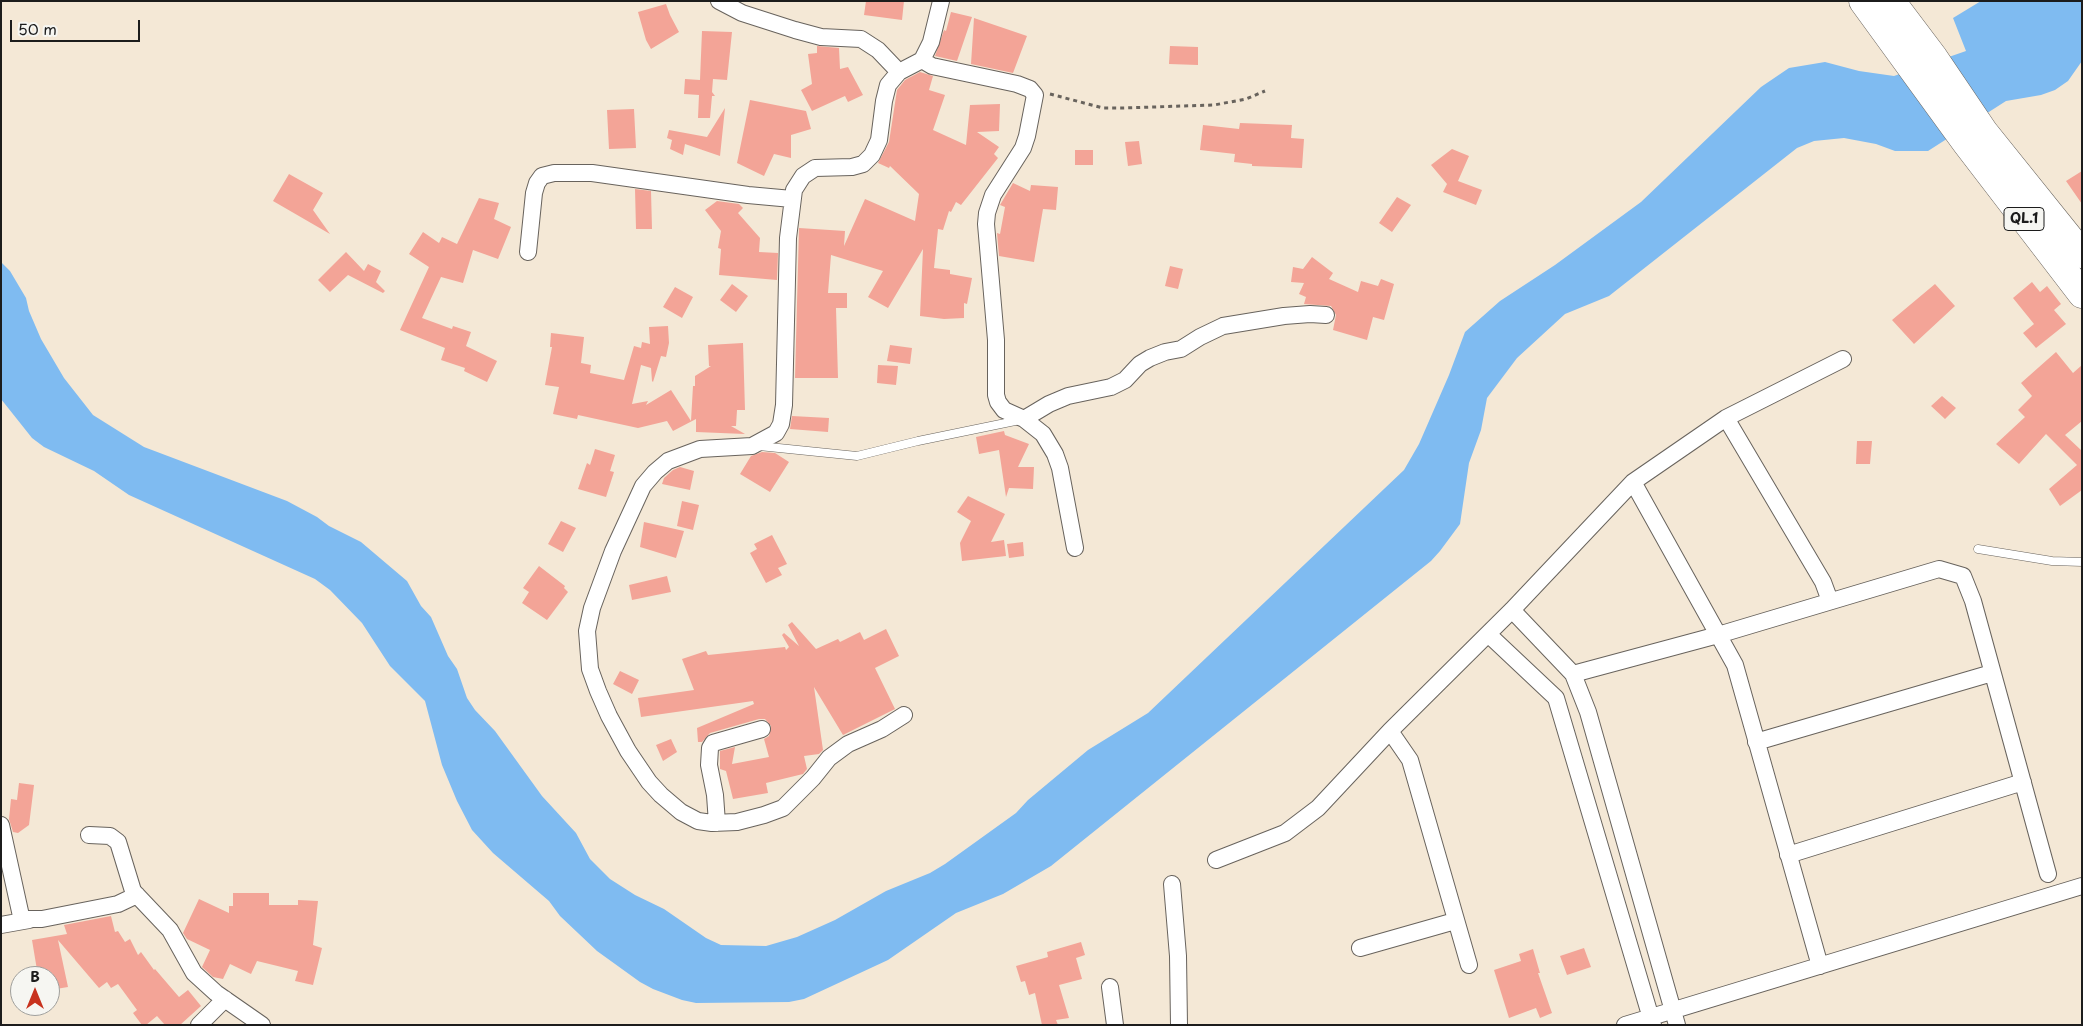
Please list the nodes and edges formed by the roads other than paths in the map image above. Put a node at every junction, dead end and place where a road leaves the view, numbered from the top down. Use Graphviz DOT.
graph roads {
  1 [pos="719,1"];
  2 [pos="941,1"];
  3 [pos="1863,1"];
  4 [pos="1890,1"];
  5 [pos="922,60"];
  6 [pos="1922,62"];
  7 [pos="899,72"];
  8 [pos="1976,138"];
  9 [pos="792,199"];
  10 [pos="528,252"];
  11 [pos="2082,254"];
  12 [pos="2082,294"];
  13 [pos="1326,315"];
  14 [pos="1843,359"];
  15 [pos="1726,418"];
  16 [pos="1024,419"];
  17 [pos="752,446"];
  18 [pos="1633,482"];
  19 [pos="1075,548"];
  20 [pos="1978,549"];
  21 [pos="2082,562"];
  22 [pos="1830,601"];
  23 [pos="1512,610"];
  24 [pos="1488,634"];
  25 [pos="1718,635"];
  26 [pos="1992,673"];
  27 [pos="1574,674"];
  28 [pos="904,714"];
  29 [pos="762,729"];
  30 [pos="1390,731"];
  31 [pos="1756,742"];
  32 [pos="2023,782"];
  33 [pos="717,823"];
  34 [pos="1,825"];
  35 [pos="89,835"];
  36 [pos="1788,855"];
  37 [pos="1216,860"];
  38 [pos="2048,874"];
  39 [pos="1172,884"];
  40 [pos="2082,886"];
  41 [pos="137,895"];
  42 [pos="29,920"];
  43 [pos="1455,921"];
  44 [pos="1,925"];
  45 [pos="1360,948"];
  46 [pos="1469,965"];
  47 [pos="1820,966"];
  48 [pos="1110,987"];
  49 [pos="225,1000"];
  50 [pos="1675,1017"];
  51 [pos="1652,1021"];
  52 [pos="199,1025"];
  53 [pos="262,1025"];
  54 [pos="1115,1025"];
  55 [pos="1179,1025"];
  56 [pos="1624,1025"];
  1 -- 7 [label="street"];
  2 -- 5 [label="street"];
  3 -- 6 [label="highway, QL.1"];
  4 -- 6 [label="highway, QL.1"];
  5 -- 7 [label="street"];
  5 -- 16 [label="street"];
  6 -- 8 [label="highway, QL.1"];
  7 -- 9 [label="street"];
  8 -- 11 [label="highway, QL.1"];
  8 -- 12 [label="highway, QL.1"];
  9 -- 10 [label="street"];
  9 -- 17 [label="street"];
  13 -- 16 [label="street"];
  14 -- 15 [label="street"];
  15 -- 18 [label="street"];
  15 -- 22 [label="street"];
  16 -- 17 [label="lane"];
  16 -- 19 [label="street"];
  17 -- 33 [label="street"];
  18 -- 23 [label="street"];
  18 -- 25 [label="street"];
  20 -- 21 [label="lane"];
  22 -- 25 [label="street"];
  22 -- 26 [label="street"];
  23 -- 24 [label="street"];
  23 -- 27 [label="street"];
  24 -- 30 [label="street"];
  24 -- 51 [label="street"];
  25 -- 27 [label="street"];
  25 -- 31 [label="street"];
  26 -- 31 [label="street"];
  26 -- 32 [label="street"];
  27 -- 50 [label="street"];
  28 -- 33 [label="street"];
  29 -- 33 [label="street"];
  30 -- 37 [label="street"];
  30 -- 43 [label="street"];
  31 -- 36 [label="street"];
  32 -- 36 [label="street"];
  32 -- 38 [label="street"];
  34 -- 42 [label="street"];
  35 -- 41 [label="street"];
  36 -- 47 [label="street"];
  39 -- 55 [label="street"];
  40 -- 47 [label="street"];
  41 -- 42 [label="street"];
  41 -- 49 [label="street"];
  42 -- 44 [label="street"];
  43 -- 45 [label="street"];
  43 -- 46 [label="street"];
  47 -- 50 [label="street"];
  48 -- 54 [label="street"];
  49 -- 52 [label="street"];
  49 -- 53 [label="street"];
  50 -- 51 [label="street"];
  51 -- 56 [label="street"];
}
